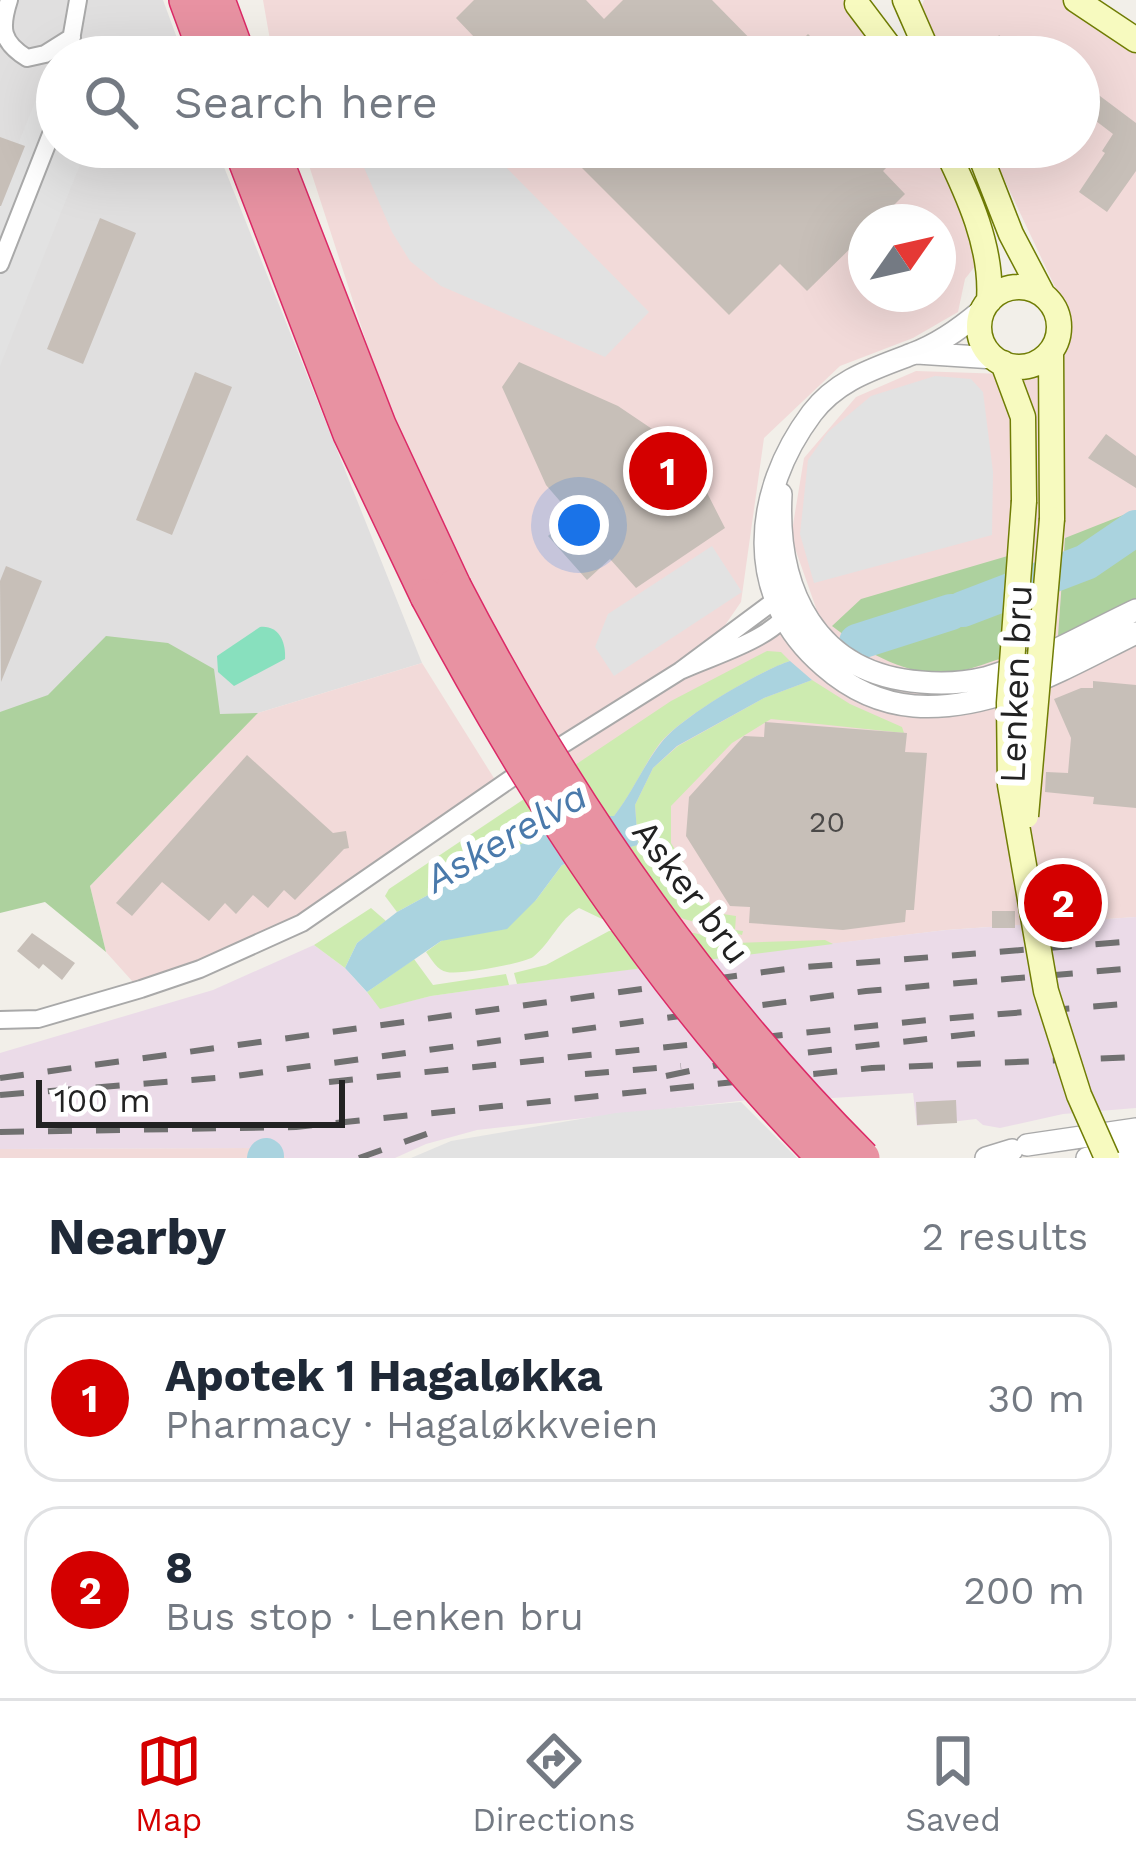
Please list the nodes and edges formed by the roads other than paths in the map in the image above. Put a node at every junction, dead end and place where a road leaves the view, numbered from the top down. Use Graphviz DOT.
graph roads {
  1 [pos="9,0"];
  2 [pos="78,0"];
  3 [pos="186,0"];
  4 [pos="218,0"];
  5 [pos="238,0"];
  6 [pos="904,0"];
  7 [pos="1076,0"];
  8 [pos="861,1"];
  9 [pos="72,36"];
  10 [pos="199,36"];
  11 [pos="231,36"];
  12 [pos="246,36"];
  13 [pos="884,36"];
  14 [pos="920,36"];
  15 [pos="1136,40"];
  16 [pos="36,56"];
  17 [pos="37,168"];
  18 [pos="248,168"];
  19 [pos="279,168"];
  20 [pos="954,168"];
  21 [pos="985,168"];
  22 [pos="0,264"];
  23 [pos="1042,293"];
  24 [pos="985,306"];
  25 [pos="1051,352"];
  26 [pos="916,353"];
  27 [pos="998,360"];
  28 [pos="441,591"];
  29 [pos="786,608"];
  30 [pos="1136,610"];
  31 [pos="1136,633"];
  32 [pos="1024,867"];
  33 [pos="0,1020"];
  34 [pos="1136,1129"];
  35 [pos="1136,1150"];
  36 [pos="1021,1153"];
  37 [pos="824,1158"];
  38 [pos="863,1158"];
  39 [pos="986,1158"];
  40 [pos="1087,1158"];
  41 [pos="1107,1158"];
  1 -- 16 [label="street"];
  2 -- 9 [label="street"];
  3 -- 10 [label="highway"];
  4 -- 11 [label="highway"];
  5 -- 12 [label="highway"];
  6 -- 14 [label="main road"];
  7 -- 15 [label="main road"];
  8 -- 13 [label="main road"];
  17 -- 22 [label="street"];
  18 -- 28 [label="highway"];
  19 -- 28 [label="highway"];
  20 -- 24 [label="main road"];
  21 -- 23 [label="main road"];
  23 -- 24 [label="main road"];
  23 -- 25 [label="main road"];
  24 -- 26 [label="street"];
  24 -- 27 [label="main road"];
  25 -- 27 [label="main road"];
  25 -- 32 [label="main road, Lenken bru, bridge"];
  26 -- 27 [label="street"];
  26 -- 29 [label="street"];
  27 -- 32 [label="main road, Lenken bru, bridge"];
  28 -- 37 [label="highway, Asker bru, bridge"];
  28 -- 38 [label="highway, Asker bru, bridge"];
  29 -- 30 [label="street"];
  29 -- 31 [label="street"];
  29 -- 33 [label="street"];
  32 -- 41 [label="main road, Lenken bru, bridge"];
  34 -- 36 [label="street"];
  35 -- 40 [label="street"];
  36 -- 39 [label="street"];
}
